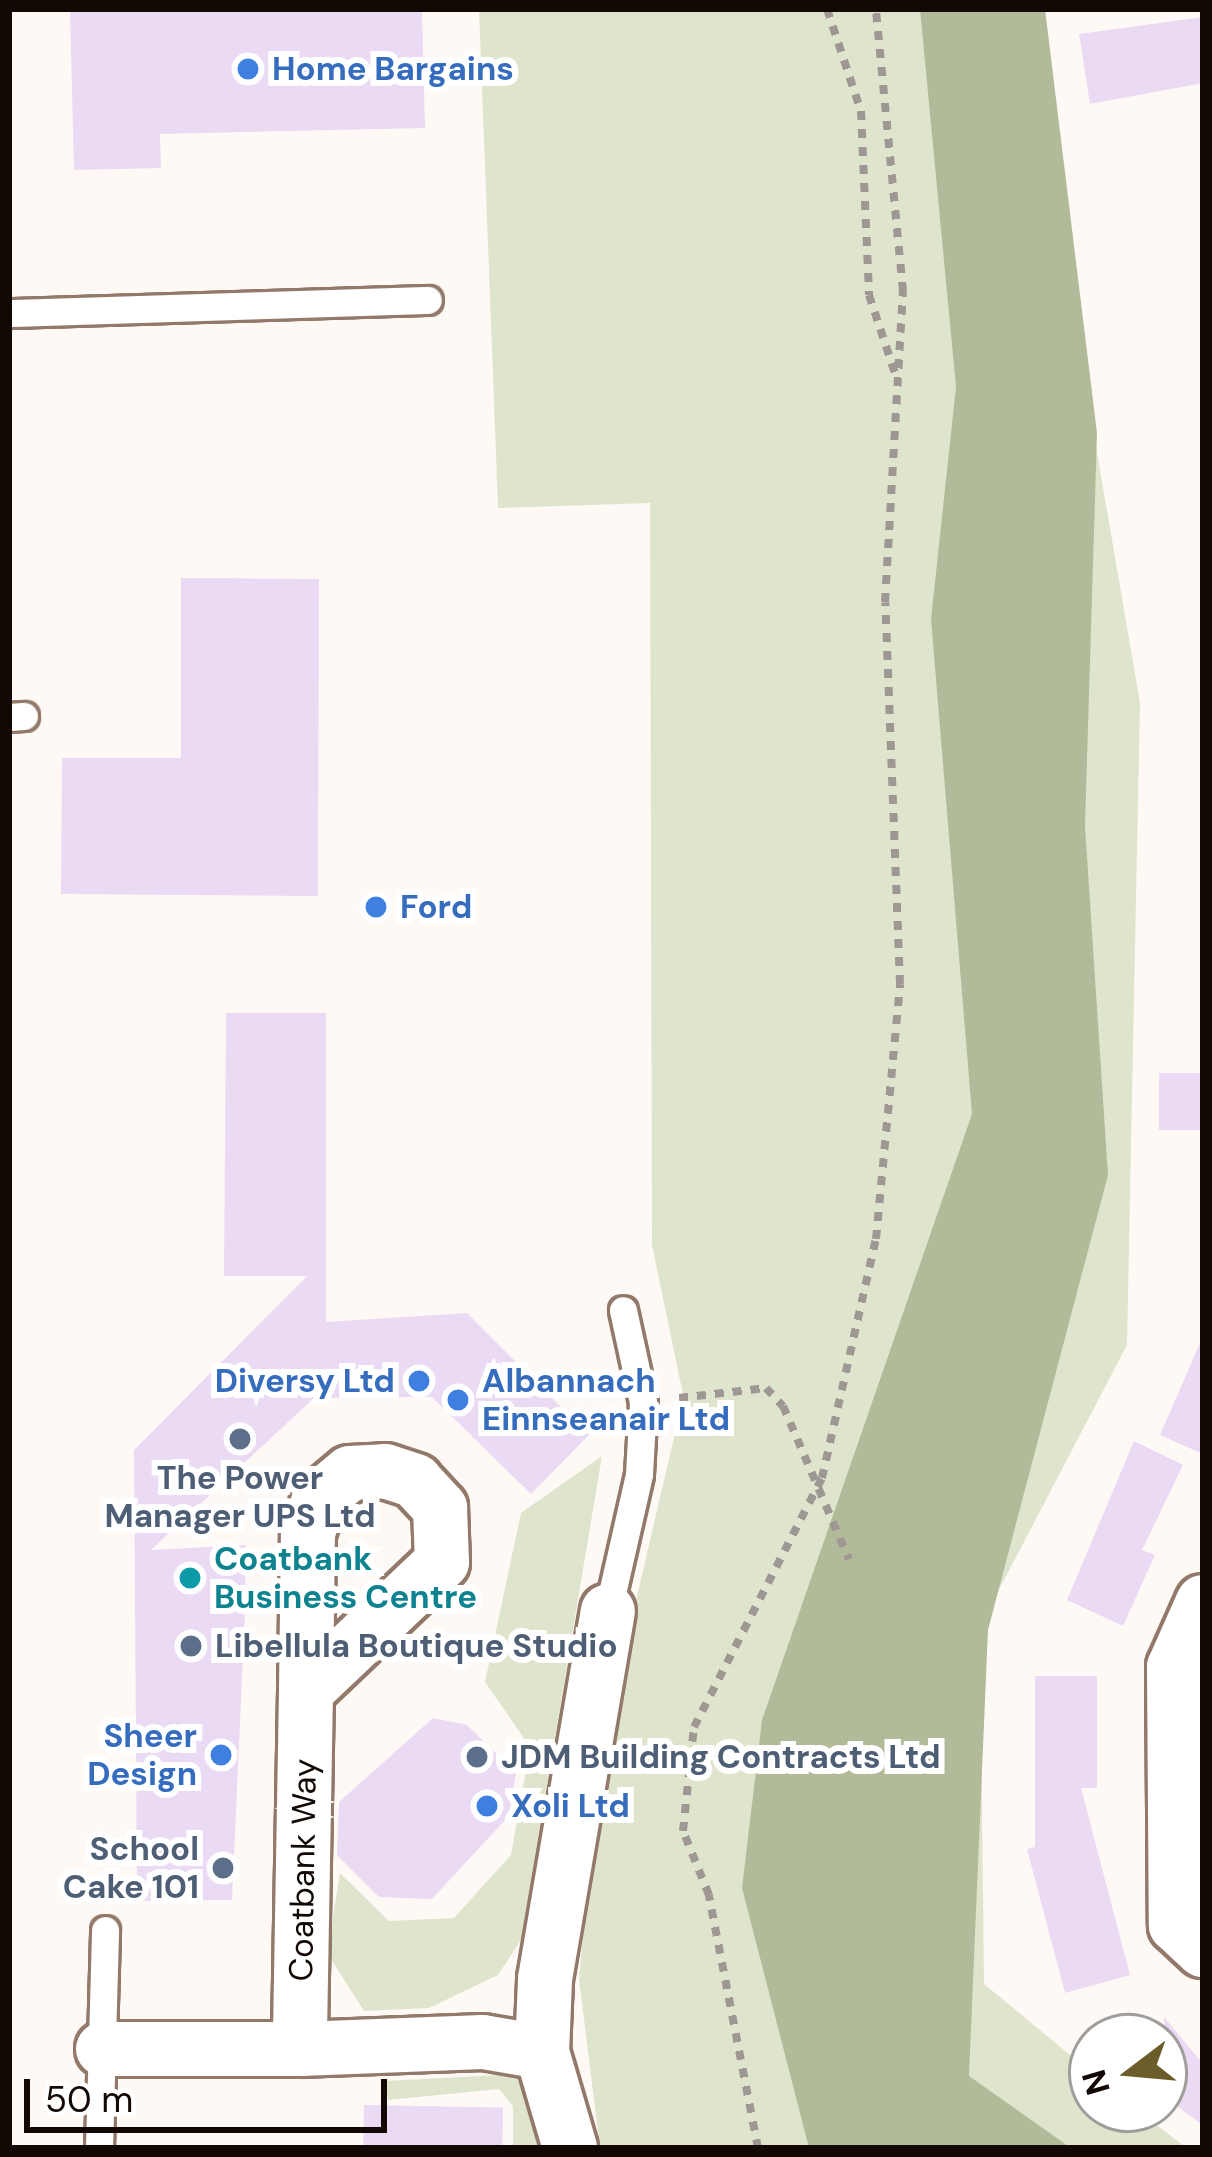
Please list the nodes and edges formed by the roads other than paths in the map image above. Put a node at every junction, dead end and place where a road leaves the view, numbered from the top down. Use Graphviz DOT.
graph roads {
  1 [pos="428,300"];
  2 [pos="9,313"];
  3 [pos="623,1310"];
  4 [pos="1203,1602"];
  5 [pos="608,1611"];
  6 [pos="306,1691"];
  7 [pos="105,1930"];
  8 [pos="1203,1950"];
  9 [pos="300,2048"];
  10 [pos="103,2049"];
  11 [pos="542,2052"];
  12 [pos="99,2148"];
  13 [pos="570,2148"];
  1 -- 2 [label="lane"];
  3 -- 5 [label="lane"];
  4 -- 8 [label="street"];
  5 -- 11 [label="street"];
  6 -- 9 [label="street, Coatbank Way"];
  7 -- 10 [label="lane"];
  9 -- 10 [label="street"];
  9 -- 11 [label="street"];
  10 -- 12 [label="lane"];
  11 -- 13 [label="street"];
}
